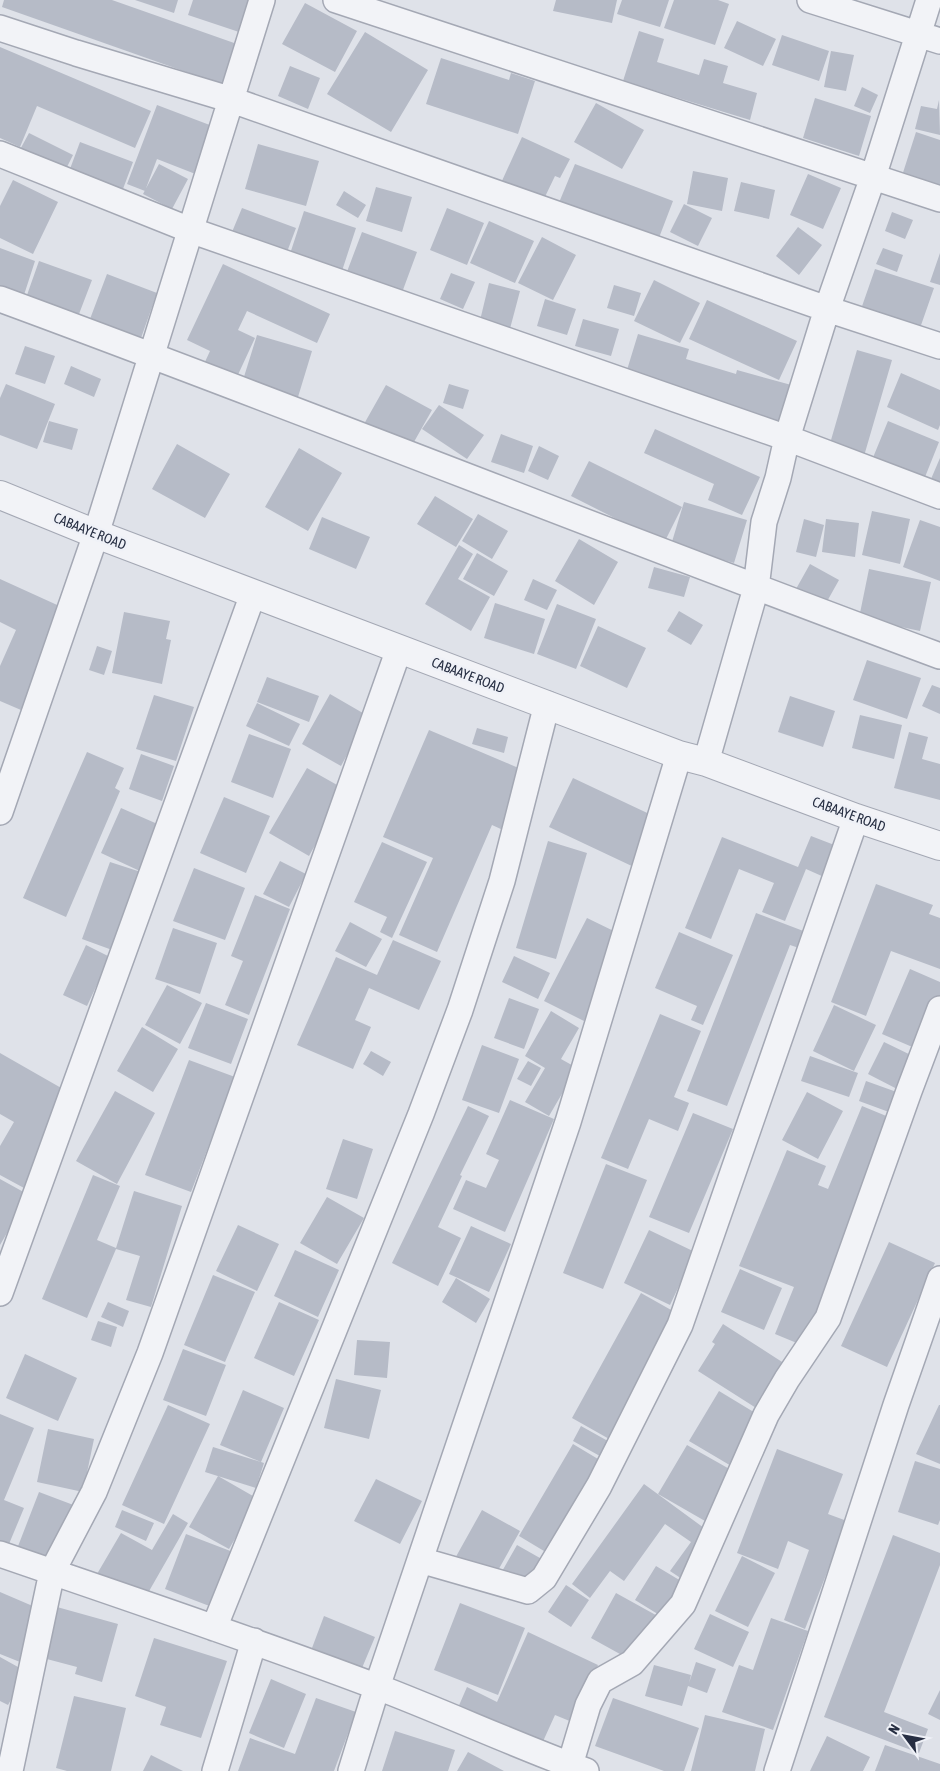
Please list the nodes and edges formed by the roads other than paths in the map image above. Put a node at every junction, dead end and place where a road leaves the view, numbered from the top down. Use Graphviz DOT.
graph roads {
  1 [pos="262,0"];
  2 [pos="336,0"];
  3 [pos="810,0"];
  4 [pos="929,0"];
  5 [pos="0,28"];
  6 [pos="929,37"];
  7 [pos="232,100"];
  8 [pos="0,154"];
  9 [pos="873,177"];
  10 [pos="940,199"];
  11 [pos="190,230"];
  12 [pos="0,299"];
  13 [pos="827,308"];
  14 [pos="940,346"];
  15 [pos="153,355"];
  16 [pos="787,438"];
  17 [pos="0,495"];
  18 [pos="940,496"];
  19 [pos="96,534"];
  20 [pos="756,588"];
  21 [pos="253,594"];
  22 [pos="399,649"];
  23 [pos="940,656"];
  24 [pos="546,704"];
  25 [pos="679,755"];
  26 [pos="706,762"];
  27 [pos="0,812"];
  28 [pos="856,818"];
  29 [pos="940,846"];
  30 [pos="940,1009"];
  31 [pos="940,1279"];
  32 [pos="0,1293"];
  33 [pos="0,1554"];
  34 [pos="420,1560"];
  35 [pos="52,1572"];
  36 [pos="214,1628"];
  37 [pos="254,1641"];
  38 [pos="377,1687"];
  39 [pos="524,1760"];
  40 [pos="578,1768"];
  41 [pos="10,1771"];
  42 [pos="215,1771"];
  43 [pos="351,1771"];
  44 [pos="777,1771"];
  1 -- 7 [label="street"];
  2 -- 9 [label="street"];
  3 -- 6 [label="street"];
  4 -- 6 [label="street"];
  5 -- 7 [label="street"];
  6 -- 9 [label="street"];
  7 -- 11 [label="street"];
  7 -- 13 [label="street"];
  8 -- 11 [label="street"];
  9 -- 10 [label="street"];
  9 -- 13 [label="street"];
  11 -- 15 [label="street"];
  11 -- 16 [label="street"];
  12 -- 15 [label="street"];
  13 -- 14 [label="street"];
  13 -- 16 [label="street"];
  15 -- 19 [label="street"];
  15 -- 20 [label="street"];
  16 -- 18 [label="street"];
  16 -- 20 [label="street"];
  17 -- 19 [label="street, CABAAYE ROAD"];
  19 -- 21 [label="street, CABAAYE ROAD"];
  19 -- 27 [label="street"];
  20 -- 23 [label="street"];
  20 -- 26 [label="street"];
  21 -- 22 [label="street, CABAAYE ROAD"];
  21 -- 32 [label="street"];
  22 -- 24 [label="street, CABAAYE ROAD"];
  22 -- 35 [label="street"];
  24 -- 25 [label="street, CABAAYE ROAD"];
  24 -- 36 [label="street"];
  25 -- 26 [label="street, CABAAYE ROAD"];
  25 -- 34 [label="street"];
  26 -- 28 [label="street, CABAAYE ROAD"];
  28 -- 29 [label="street, CABAAYE ROAD"];
  28 -- 34 [label="street"];
  30 -- 40 [label="street"];
  31 -- 44 [label="street"];
  33 -- 35 [label="street"];
  34 -- 38 [label="street"];
  35 -- 36 [label="street"];
  35 -- 41 [label="street"];
  36 -- 37 [label="street"];
  37 -- 38 [label="street"];
  37 -- 42 [label="street"];
  38 -- 39 [label="street"];
  38 -- 43 [label="street"];
  39 -- 40 [label="street"];
}
